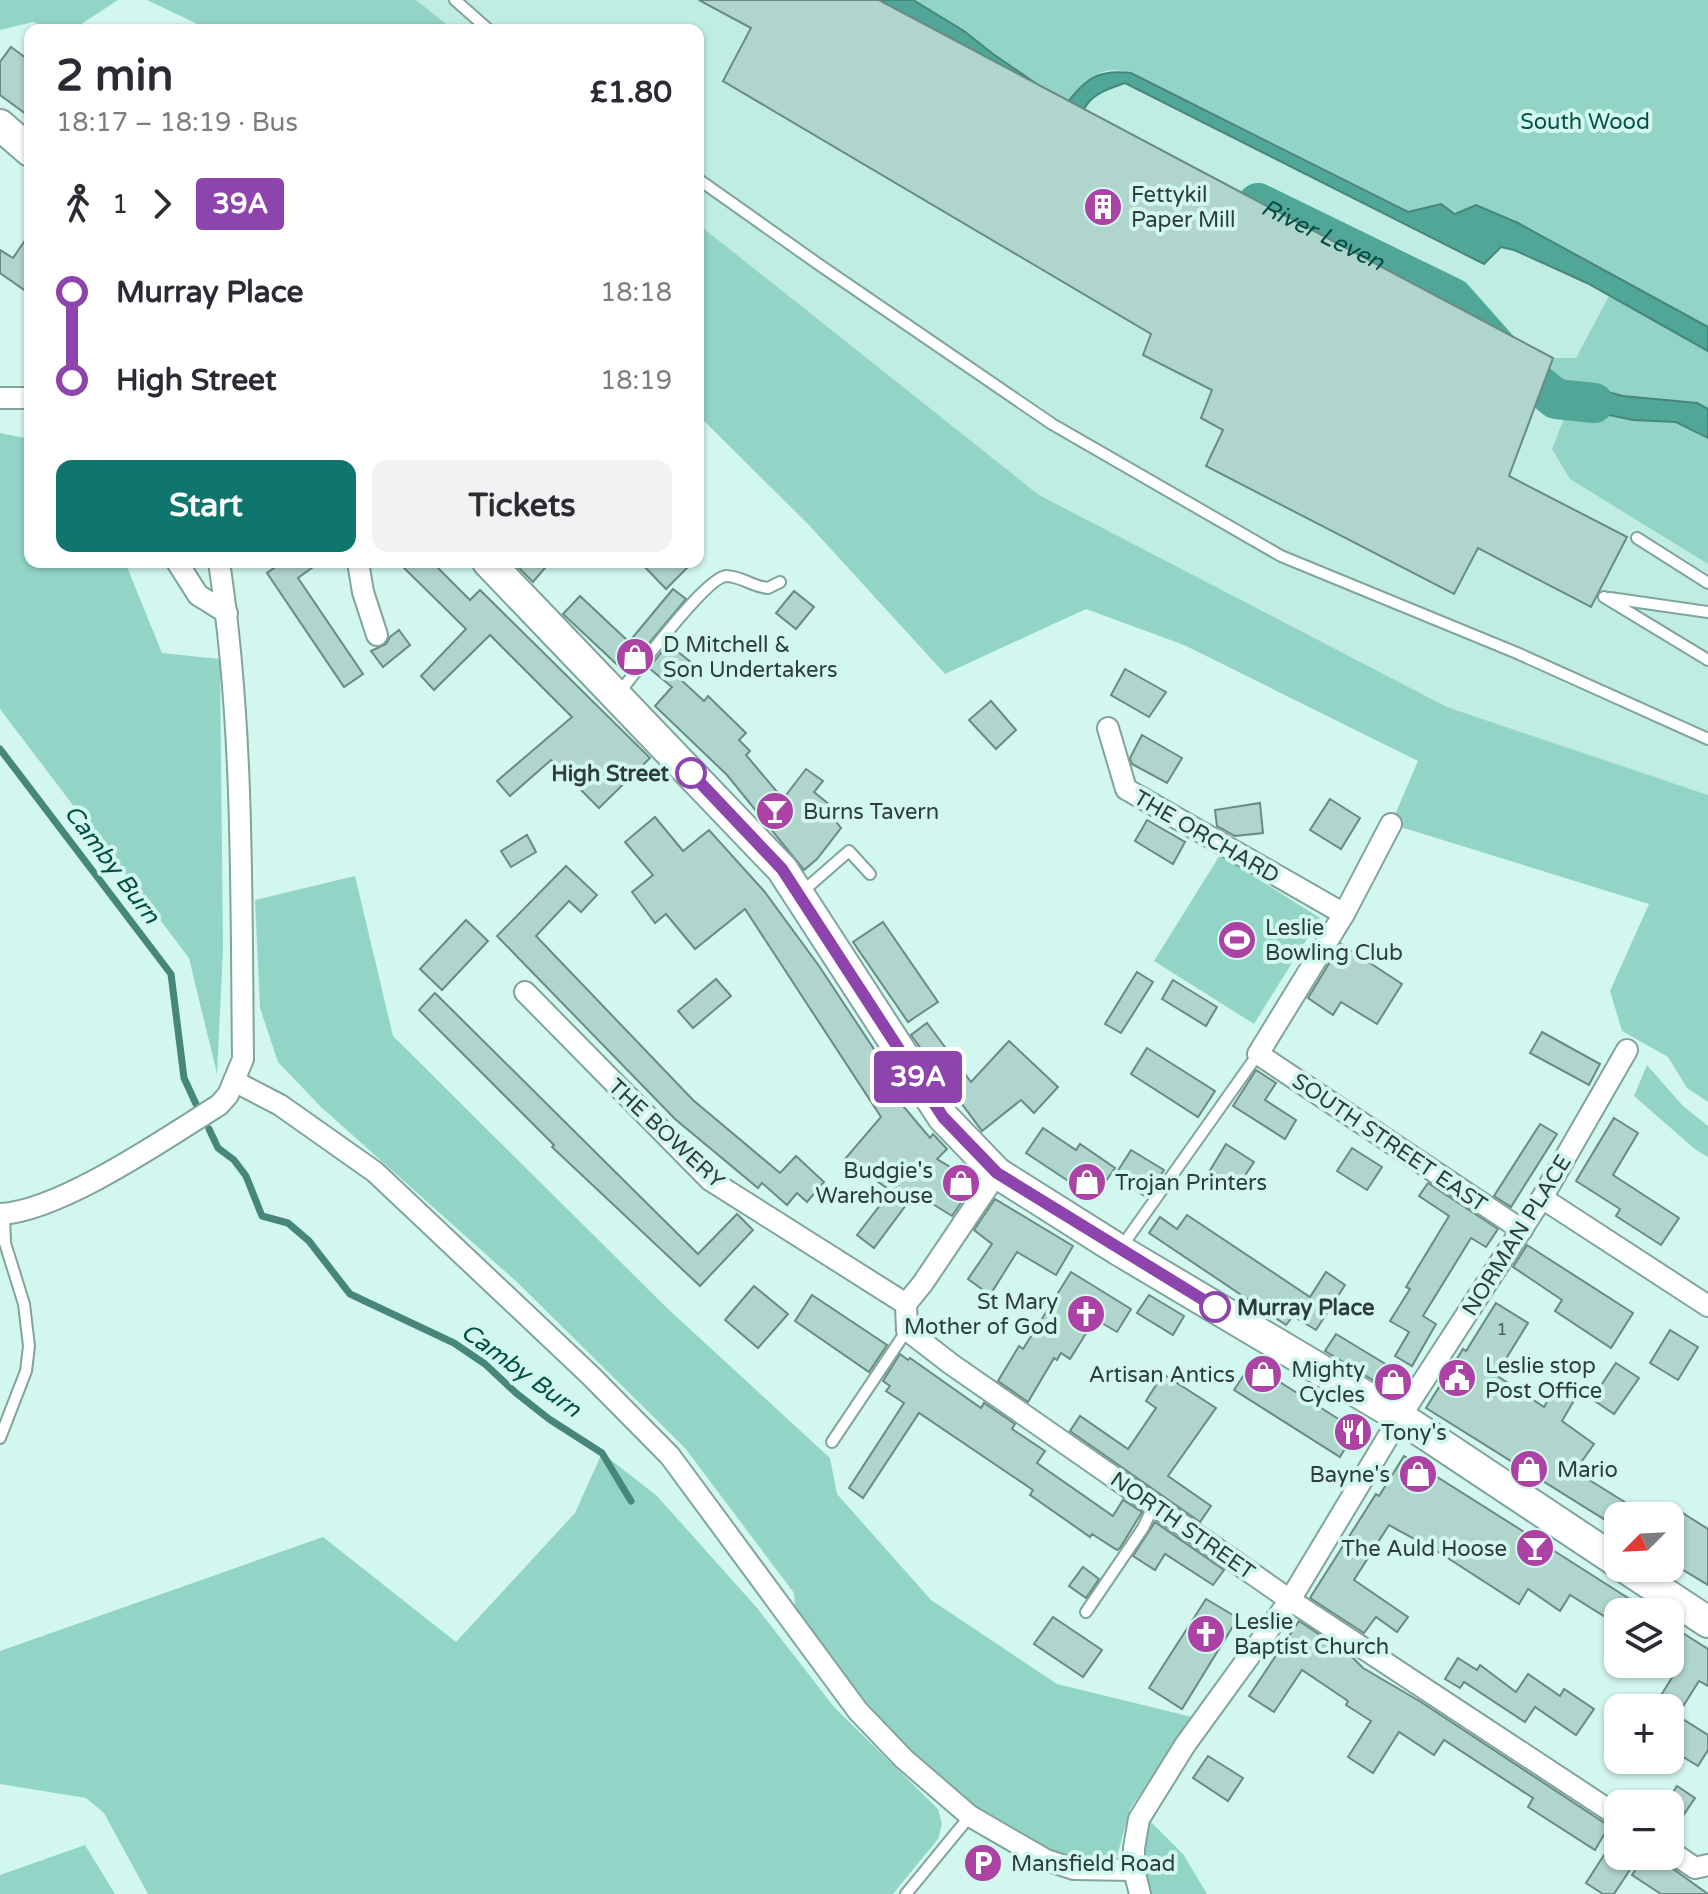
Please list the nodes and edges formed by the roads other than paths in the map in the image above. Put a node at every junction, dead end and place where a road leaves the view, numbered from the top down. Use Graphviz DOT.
graph roads {
  1 [pos="455,0"];
  2 [pos="482,24"];
  3 [pos="0,125"];
  4 [pos="24,146"];
  5 [pos="704,183"];
  6 [pos="0,398"];
  7 [pos="24,398"];
  8 [pos="1637,538"];
  9 [pos="181,568"];
  10 [pos="220,568"];
  11 [pos="359,568"];
  12 [pos="494,568"];
  13 [pos="780,582"];
  14 [pos="1708,583"];
  15 [pos="1708,612"];
  16 [pos="227,613"];
  17 [pos="377,635"];
  18 [pos="1708,660"];
  19 [pos="617,697"];
  20 [pos="1108,728"];
  21 [pos="1708,739"];
  22 [pos="1391,824"];
  23 [pos="870,874"];
  24 [pos="799,895"];
  25 [pos="1344,914"];
  26 [pos="525,992"];
  27 [pos="1627,1050"];
  28 [pos="1258,1054"];
  29 [pos="234,1081"];
  30 [pos="997,1173"];
  31 [pos="1542,1198"];
  32 [pos="2,1214"];
  33 [pos="1522,1230"];
  34 [pos="1119,1250"];
  35 [pos="906,1304"];
  36 [pos="1708,1306"];
  37 [pos="907,1330"];
  38 [pos="1400,1417"];
  39 [pos="0,1438"];
  40 [pos="832,1442"];
  41 [pos="1154,1505"];
  42 [pos="1604,1553"];
  43 [pos="1649,1582"];
  44 [pos="1290,1600"];
  45 [pos="1086,1612"];
  46 [pos="1706,1617"];
  47 [pos="1604,1807"];
  48 [pos="970,1816"];
  49 [pos="1684,1858"];
  50 [pos="1702,1867"];
  51 [pos="1134,1870"];
  52 [pos="906,1894"];
  53 [pos="1140,1894"];
  1 -- 2 [label="lane"];
  3 -- 4 [label="main road"];
  5 -- 21 [label="lane"];
  6 -- 7 [label="street"];
  8 -- 14 [label="lane"];
  9 -- 16 [label="street"];
  10 -- 16 [label="street"];
  11 -- 17 [label="street"];
  12 -- 19 [label="main road"];
  13 -- 19 [label="lane"];
  15 -- 18 [label="lane"];
  16 -- 29 [label="street"];
  19 -- 24 [label="main road"];
  20 -- 25 [label="street, THE ORCHARD"];
  22 -- 25 [label="street"];
  23 -- 24 [label="lane"];
  24 -- 30 [label="main road"];
  25 -- 28 [label="street"];
  26 -- 35 [label="street, THE BOWERY"];
  27 -- 31 [label="street, NORMAN PLACE"];
  28 -- 33 [label="street, SOUTH STREET EAST"];
  28 -- 34 [label="lane"];
  29 -- 32 [label="street"];
  29 -- 48 [label="street"];
  30 -- 34 [label="main road"];
  30 -- 35 [label="street"];
  31 -- 33 [label="street, NORMAN PLACE"];
  31 -- 36 [label="street"];
  32 -- 39 [label="lane"];
  33 -- 38 [label="street, NORMAN PLACE"];
  34 -- 38 [label="main road"];
  35 -- 37 [label="street"];
  37 -- 40 [label="lane"];
  37 -- 41 [label="street, NORTH STREET"];
  38 -- 42 [label="main road"];
  38 -- 44 [label="street"];
  41 -- 44 [label="street, NORTH STREET"];
  41 -- 45 [label="lane"];
  43 -- 46 [label="main road"];
  44 -- 47 [label="street, NORTH STREET"];
  44 -- 51 [label="street"];
  48 -- 51 [label="street"];
  48 -- 52 [label="lane"];
  49 -- 50 [label="street"];
  51 -- 53 [label="street"];
}
